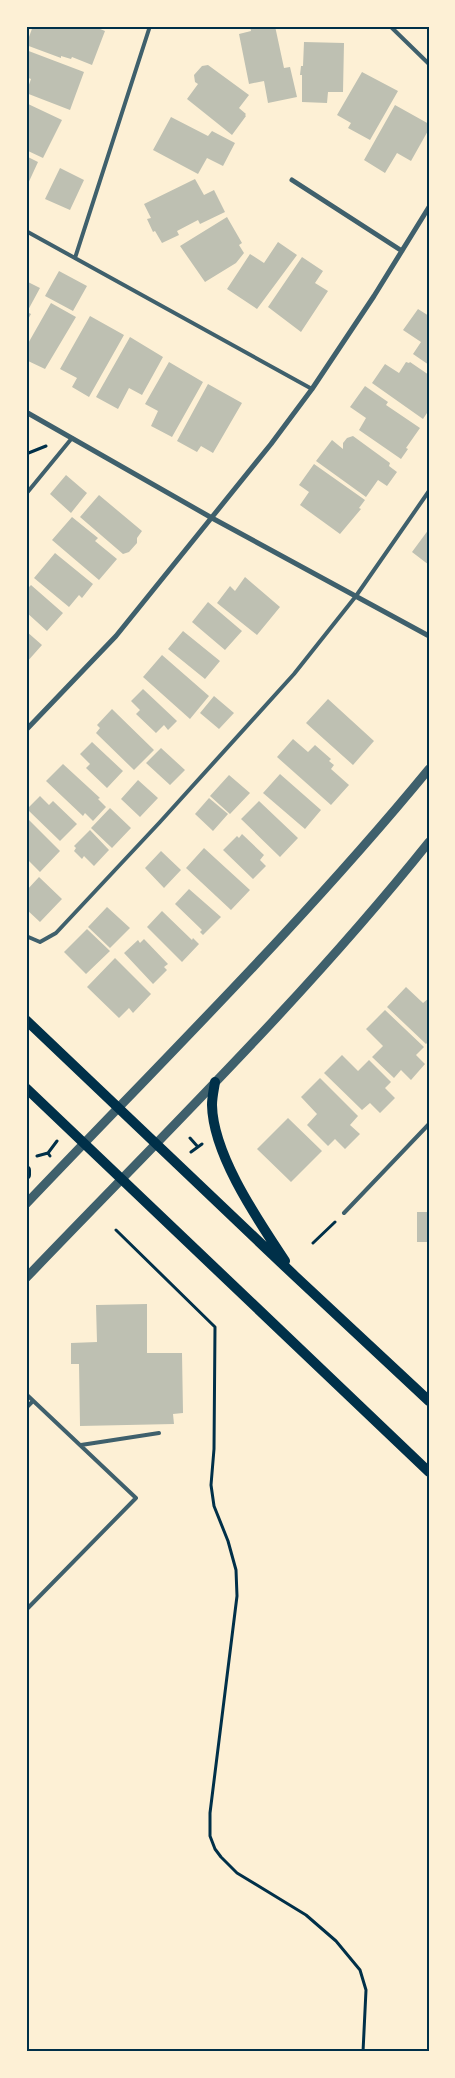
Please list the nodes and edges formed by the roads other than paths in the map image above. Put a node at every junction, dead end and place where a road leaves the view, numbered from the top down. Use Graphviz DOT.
graph roads {
  1 [pos="150,26"];
  2 [pos="390,26"];
  3 [pos="429,64"];
  4 [pos="292,180"];
  5 [pos="429,206"];
  6 [pos="26,231"];
  7 [pos="402,251"];
  8 [pos="76,258"];
  9 [pos="312,389"];
  10 [pos="26,412"];
  11 [pos="72,437"];
  12 [pos="429,491"];
  13 [pos="26,494"];
  14 [pos="212,518"];
  15 [pos="356,596"];
  16 [pos="429,636"];
  17 [pos="26,730"];
  18 [pos="429,770"];
  19 [pos="429,842"];
  20 [pos="26,936"];
  21 [pos="26,1020"];
  22 [pos="215,1082"];
  23 [pos="26,1088"];
  24 [pos="118,1108"];
  25 [pos="429,1124"];
  26 [pos="156,1143"];
  27 [pos="83,1144"];
  28 [pos="26,1170"];
  29 [pos="26,1175"];
  30 [pos="120,1179"];
  31 [pos="26,1204"];
  32 [pos="344,1213"];
  33 [pos="295,1276"];
  34 [pos="26,1278"];
  35 [pos="26,1394"];
  36 [pos="33,1401"];
  37 [pos="429,1401"];
  38 [pos="26,1408"];
  39 [pos="159,1433"];
  40 [pos="81,1445"];
  41 [pos="429,1472"];
  42 [pos="26,1610"];
  1 -- 8 [label="lane"];
  2 -- 3 [label="lane"];
  4 -- 7 [label="street"];
  5 -- 7 [label="street"];
  6 -- 8 [label="lane"];
  7 -- 9 [label="street"];
  8 -- 9 [label="lane"];
  9 -- 14 [label="street"];
  10 -- 11 [label="street"];
  11 -- 13 [label="lane"];
  11 -- 14 [label="street"];
  12 -- 15 [label="lane"];
  14 -- 15 [label="street"];
  14 -- 17 [label="street"];
  15 -- 16 [label="street"];
  15 -- 20 [label="lane"];
  18 -- 24 [label="street"];
  19 -- 22 [label="street"];
  21 -- 24 [label="main road"];
  22 -- 26 [label="street"];
  22 -- 33 [label="main road"];
  23 -- 27 [label="main road"];
  24 -- 26 [label="main road"];
  24 -- 27 [label="street"];
  25 -- 32 [label="lane"];
  26 -- 30 [label="street"];
  26 -- 33 [label="main road"];
  27 -- 30 [label="main road"];
  27 -- 31 [label="street"];
  28 -- 29 [label="main road"];
  30 -- 34 [label="street"];
  30 -- 41 [label="main road"];
  33 -- 37 [label="main road"];
  35 -- 36 [label="lane"];
  36 -- 38 [label="lane"];
  36 -- 40 [label="lane"];
  39 -- 40 [label="lane"];
  40 -- 42 [label="lane"];
}
